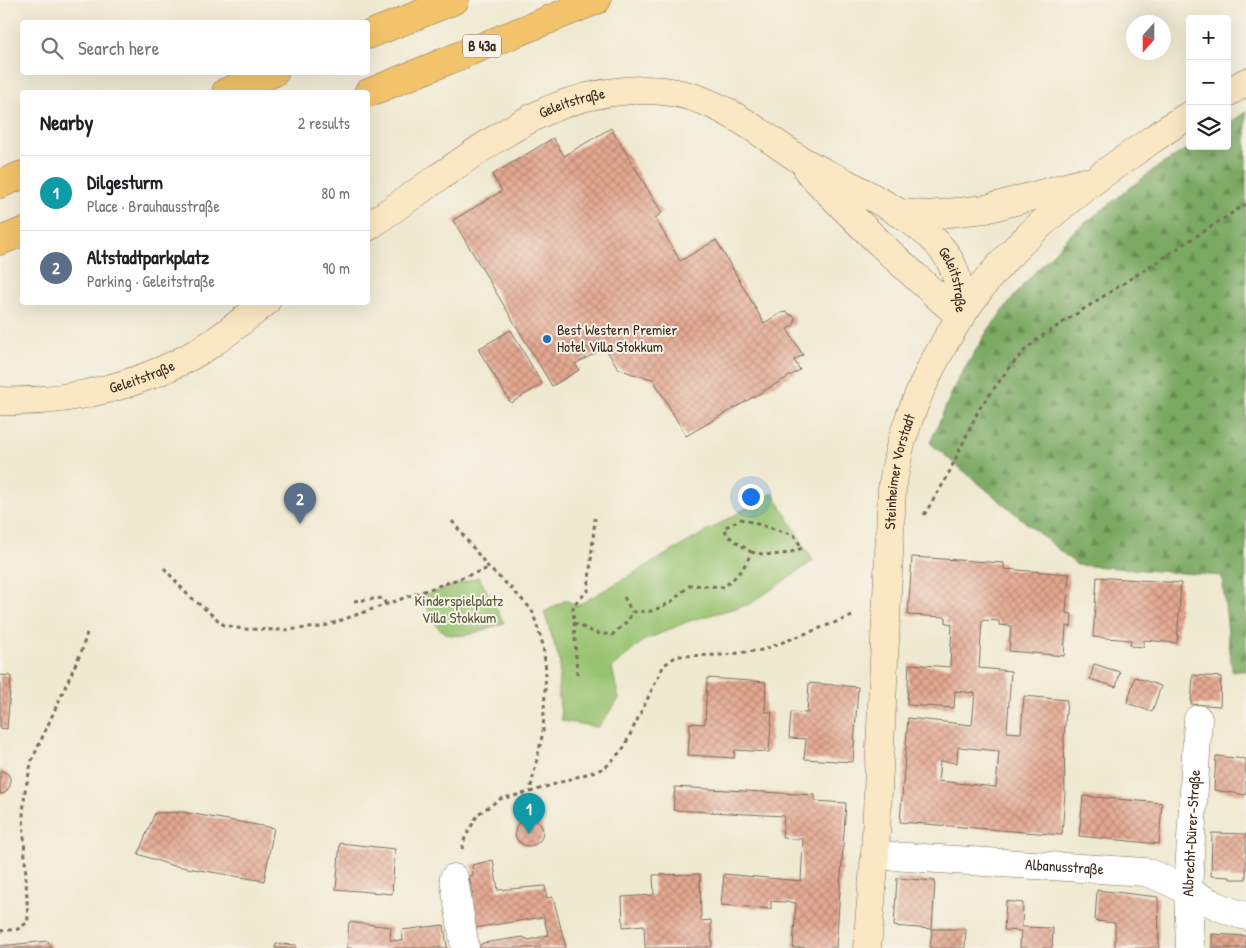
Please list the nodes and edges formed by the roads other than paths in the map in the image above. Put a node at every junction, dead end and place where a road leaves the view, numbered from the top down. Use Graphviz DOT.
graph roads {
  1 [pos="455,0"];
  2 [pos="597,0"];
  3 [pos="370,34"];
  4 [pos="268,75"];
  5 [pos="1246,82"];
  6 [pos="231,90"];
  7 [pos="1231,91"];
  8 [pos="370,92"];
  9 [pos="1186,118"];
  10 [pos="794,156"];
  11 [pos="20,175"];
  12 [pos="1093,180"];
  13 [pos="0,184"];
  14 [pos="898,213"];
  15 [pos="370,227"];
  16 [pos="20,233"];
  17 [pos="0,241"];
  18 [pos="262,305"];
  19 [pos="961,317"];
  20 [pos="0,401"];
  21 [pos="1198,720"];
  22 [pos="875,855"];
  23 [pos="454,878"];
  24 [pos="1188,890"];
  25 [pos="1246,916"];
  26 [pos="465,948"];
  27 [pos="867,948"];
  28 [pos="1190,948"];
  1 -- 3 [label="highway"];
  2 -- 8 [label="highway, B 43a"];
  4 -- 6 [label="highway"];
  5 -- 7 [label="main road"];
  9 -- 12 [label="main road, Steinheimer Vorstadt"];
  10 -- 14 [label="main road, Geleitstraße"];
  10 -- 15 [label="main road, Geleitstraße"];
  10 -- 19 [label="main road, Geleitstraße"];
  11 -- 13 [label="highway"];
  12 -- 14 [label="main road"];
  12 -- 19 [label="main road, Steinheimer Vorstadt"];
  14 -- 19 [label="main road, Geleitstraße"];
  16 -- 17 [label="highway"];
  18 -- 20 [label="main road, Geleitstraße"];
  19 -- 22 [label="main road, Steinheimer Vorstadt"];
  21 -- 24 [label="street, Albrecht-Dürer-Straße"];
  22 -- 24 [label="street, Albanusstraße"];
  22 -- 27 [label="main road, Steinheimer Vorstadt"];
  23 -- 26 [label="street"];
  24 -- 25 [label="street, Albanusstraße"];
  24 -- 28 [label="street, Albrecht-Dürer-Straße"];
}
